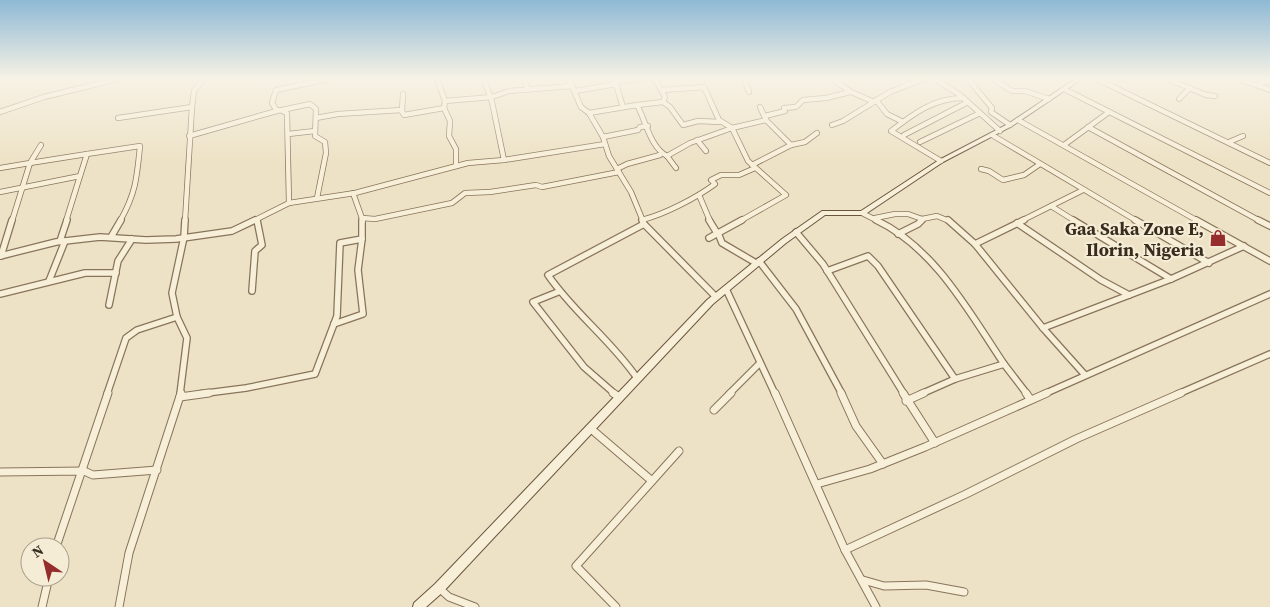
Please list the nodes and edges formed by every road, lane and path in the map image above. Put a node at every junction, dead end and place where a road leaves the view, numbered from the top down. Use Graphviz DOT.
graph roads {
  1 [pos="13,107"];
  2 [pos="190,107"];
  3 [pos="192,107"];
  4 [pos="275,107"];
  5 [pos="295,107"];
  6 [pos="313,107"];
  7 [pos="402,107"];
  8 [pos="492,107"];
  9 [pos="581,107"];
  10 [pos="621,107"];
  11 [pos="638,107"];
  12 [pos="671,107"];
  13 [pos="713,107"];
  14 [pos="760,107"];
  15 [pos="785,107"];
  16 [pos="866,107"];
  17 [pos="880,107"];
  18 [pos="925,107"];
  19 [pos="953,107"];
  20 [pos="974,107"];
  21 [pos="992,107"];
  22 [pos="1037,107"];
  23 [pos="1100,107"];
  24 [pos="1156,107"];
  25 [pos="444,108"];
  26 [pos="279,111"];
  27 [pos="0,112"];
  28 [pos="402,112"];
  29 [pos="1109,112"];
  30 [pos="589,113"];
  31 [pos="980,113"];
  32 [pos="118,118"];
  33 [pos="316,118"];
  34 [pos="765,118"];
  35 [pos="1018,120"];
  36 [pos="721,122"];
  37 [pos="903,122"];
  38 [pos="832,125"];
  39 [pos="1010,125"];
  40 [pos="648,126"];
  41 [pos="1088,127"];
  42 [pos="732,128"];
  43 [pos="315,131"];
  44 [pos="1000,131"];
  45 [pos="817,133"];
  46 [pos="288,134"];
  47 [pos="992,135"];
  48 [pos="189,136"];
  49 [pos="904,136"];
  50 [pos="1243,136"];
  51 [pos="602,137"];
  52 [pos="697,140"];
  53 [pos="920,142"];
  54 [pos="1229,142"];
  55 [pos="605,144"];
  56 [pos="40,145"];
  57 [pos="791,145"];
  58 [pos="1064,145"];
  59 [pos="706,151"];
  60 [pos="87,154"];
  61 [pos="660,155"];
  62 [pos="667,156"];
  63 [pos="504,160"];
  64 [pos="941,161"];
  65 [pos="30,163"];
  66 [pos="1270,163"];
  67 [pos="1040,164"];
  68 [pos="456,166"];
  69 [pos="754,166"];
  70 [pos="0,168"];
  71 [pos="676,168"];
  72 [pos="981,169"];
  73 [pos="618,171"];
  74 [pos="80,176"];
  75 [pos="23,187"];
  76 [pos="1083,190"];
  77 [pos="0,192"];
  78 [pos="353,193"];
  79 [pos="1270,193"];
  80 [pos="699,195"];
  81 [pos="317,198"];
  82 [pos="289,203"];
  83 [pos="1051,206"];
  84 [pos="862,213"];
  85 [pos="362,218"];
  86 [pos="875,218"];
  87 [pos="257,219"];
  88 [pos="922,219"];
  89 [pos="643,222"];
  90 [pos="1017,223"];
  91 [pos="1270,226"];
  92 [pos="796,232"];
  93 [pos="718,233"];
  94 [pos="898,234"];
  95 [pos="184,237"];
  96 [pos="111,238"];
  97 [pos="710,238"];
  98 [pos="132,239"];
  99 [pos="362,239"];
  100 [pos="63,241"];
  101 [pos="975,244"];
  102 [pos="1244,246"];
  103 [pos="0,256"];
  104 [pos="1270,261"];
  105 [pos="758,262"];
  106 [pos="1209,263"];
  107 [pos="827,271"];
  108 [pos="116,273"];
  109 [pos="1171,279"];
  110 [pos="49,281"];
  111 [pos="726,289"];
  112 [pos="252,291"];
  113 [pos="558,292"];
  114 [pos="0,294"];
  115 [pos="1270,294"];
  116 [pos="1129,296"];
  117 [pos="716,297"];
  118 [pos="109,305"];
  119 [pos="177,317"];
  120 [pos="334,324"];
  121 [pos="1043,328"];
  122 [pos="1270,354"];
  123 [pos="760,363"];
  124 [pos="1004,364"];
  125 [pos="1085,375"];
  126 [pos="637,378"];
  127 [pos="955,379"];
  128 [pos="180,396"];
  129 [pos="619,396"];
  130 [pos="1030,399"];
  131 [pos="906,401"];
  132 [pos="714,410"];
  133 [pos="590,428"];
  134 [pos="934,443"];
  135 [pos="679,451"];
  136 [pos="883,464"];
  137 [pos="157,470"];
  138 [pos="81,471"];
  139 [pos="0,472"];
  140 [pos="652,481"];
  141 [pos="817,484"];
  142 [pos="59,537"];
  143 [pos="845,550"];
  144 [pos="861,579"];
  145 [pos="47,587"];
  146 [pos="439,588"];
  147 [pos="964,592"];
  148 [pos="42,607"];
  149 [pos="119,607"];
  150 [pos="418,607"];
  151 [pos="475,607"];
  152 [pos="616,607"];
  153 [pos="876,607"];
  1 -- 27 [label="street"];
  2 -- 32 [label="street"];
  3 -- 48 [label="street"];
  4 -- 26 [label="street"];
  5 -- 26 [label="street"];
  6 -- 33 [label="street"];
  7 -- 28 [label="street"];
  8 -- 63 [label="street"];
  9 -- 30 [label="street"];
  10 -- 30 [label="street"];
  11 -- 40 [label="street"];
  12 -- 36 [label="street"];
  13 -- 36 [label="street"];
  14 -- 34 [label="street"];
  15 -- 34 [label="street"];
  16 -- 38 [label="street"];
  17 -- 37 [label="street"];
  18 -- 37 [label="street"];
  19 -- 49 [label="street"];
  20 -- 31 [label="street"];
  21 -- 39 [label="street"];
  22 -- 35 [label="street"];
  23 -- 29 [label="street"];
  24 -- 54 [label="street"];
  25 -- 28 [label="street"];
  25 -- 68 [label="street"];
  26 -- 46 [label="street"];
  26 -- 48 [label="street"];
  28 -- 33 [label="street"];
  29 -- 41 [label="street"];
  29 -- 79 [label="street"];
  30 -- 51 [label="street"];
  31 -- 44 [label="street"];
  31 -- 53 [label="street"];
  33 -- 43 [label="street"];
  34 -- 42 [label="street"];
  34 -- 57 [label="street"];
  35 -- 39 [label="street"];
  35 -- 58 [label="street"];
  36 -- 42 [label="street"];
  37 -- 64 [label="street"];
  39 -- 44 [label="street"];
  40 -- 51 [label="street"];
  40 -- 61 [label="street"];
  41 -- 58 [label="street"];
  41 -- 91 [label="street"];
  42 -- 52 [label="street"];
  42 -- 69 [label="street"];
  43 -- 46 [label="street"];
  43 -- 81 [label="street"];
  44 -- 47 [label="street"];
  45 -- 57 [label="street"];
  46 -- 82 [label="street"];
  47 -- 64 [label="street"];
  47 -- 67 [label="street"];
  48 -- 95 [label="street"];
  50 -- 54 [label="street"];
  51 -- 55 [label="street"];
  52 -- 59 [label="street"];
  52 -- 62 [label="street"];
  54 -- 66 [label="street"];
  55 -- 63 [label="street"];
  55 -- 73 [label="street"];
  56 -- 65 [label="street"];
  57 -- 69 [label="street"];
  58 -- 102 [label="street"];
  60 -- 65 [label="street"];
  60 -- 74 [label="street"];
  60 -- 96 [label="street"];
  61 -- 62 [label="street"];
  61 -- 73 [label="street"];
  62 -- 71 [label="street"];
  63 -- 68 [label="street"];
  64 -- 84 [label="street"];
  65 -- 70 [label="street"];
  65 -- 75 [label="street"];
  67 -- 72 [label="street"];
  67 -- 76 [label="street"];
  68 -- 78 [label="street"];
  69 -- 80 [label="street"];
  69 -- 93 [label="street"];
  73 -- 85 [label="street"];
  73 -- 89 [label="street"];
  74 -- 75 [label="street"];
  74 -- 100 [label="street"];
  75 -- 77 [label="street"];
  75 -- 103 [label="street"];
  76 -- 83 [label="street"];
  76 -- 106 [label="street"];
  78 -- 81 [label="street"];
  78 -- 85 [label="street"];
  80 -- 89 [label="street"];
  80 -- 93 [label="street"];
  81 -- 82 [label="street"];
  82 -- 87 [label="street"];
  83 -- 90 [label="street"];
  83 -- 109 [label="street"];
  84 -- 86 [label="street"];
  84 -- 92 [label="street"];
  85 -- 99 [label="street"];
  86 -- 88 [label="street"];
  86 -- 94 [label="street"];
  87 -- 95 [label="street"];
  87 -- 112 [label="street"];
  88 -- 94 [label="street"];
  88 -- 101 [label="street"];
  89 -- 113 [label="street"];
  89 -- 117 [label="street"];
  90 -- 101 [label="street"];
  90 -- 116 [label="street"];
  92 -- 105 [label="street"];
  92 -- 107 [label="street"];
  93 -- 97 [label="street"];
  93 -- 105 [label="street"];
  94 -- 124 [label="street"];
  95 -- 98 [label="street"];
  95 -- 119 [label="street"];
  96 -- 98 [label="street"];
  96 -- 100 [label="street"];
  98 -- 108 [label="street"];
  99 -- 120 [label="street"];
  99 -- 120 [label="street"];
  100 -- 103 [label="street"];
  100 -- 110 [label="street"];
  101 -- 121 [label="street"];
  102 -- 104 [label="street"];
  102 -- 106 [label="street"];
  105 -- 111 [label="street"];
  105 -- 136 [label="street"];
  106 -- 109 [label="street"];
  107 -- 127 [label="street"];
  107 -- 131 [label="street"];
  108 -- 110 [label="street"];
  108 -- 118 [label="street"];
  109 -- 116 [label="street"];
  110 -- 114 [label="street"];
  111 -- 117 [label="street"];
  111 -- 123 [label="street"];
  113 -- 126 [label="street"];
  113 -- 129 [label="street"];
  115 -- 125 [label="street"];
  116 -- 121 [label="street"];
  117 -- 126 [label="street"];
  119 -- 128 [label="street"];
  119 -- 138 [label="street"];
  120 -- 128 [label="street"];
  121 -- 125 [label="street"];
  122 -- 143 [label="street"];
  123 -- 132 [label="street"];
  123 -- 141 [label="street"];
  124 -- 127 [label="street"];
  124 -- 130 [label="street"];
  125 -- 130 [label="street"];
  126 -- 129 [label="street"];
  127 -- 131 [label="street"];
  128 -- 137 [label="street"];
  129 -- 133 [label="street"];
  130 -- 134 [label="street"];
  131 -- 134 [label="street"];
  133 -- 140 [label="street"];
  133 -- 146 [label="street"];
  134 -- 136 [label="street"];
  135 -- 140 [label="street"];
  136 -- 141 [label="street"];
  137 -- 138 [label="street"];
  137 -- 149 [label="street"];
  138 -- 139 [label="street"];
  138 -- 142 [label="street"];
  140 -- 152 [label="street"];
  141 -- 143 [label="street"];
  143 -- 144 [label="street"];
  144 -- 147 [label="street"];
  144 -- 153 [label="street"];
  145 -- 148 [label="street"];
  146 -- 150 [label="street"];
  146 -- 151 [label="street"];
}
